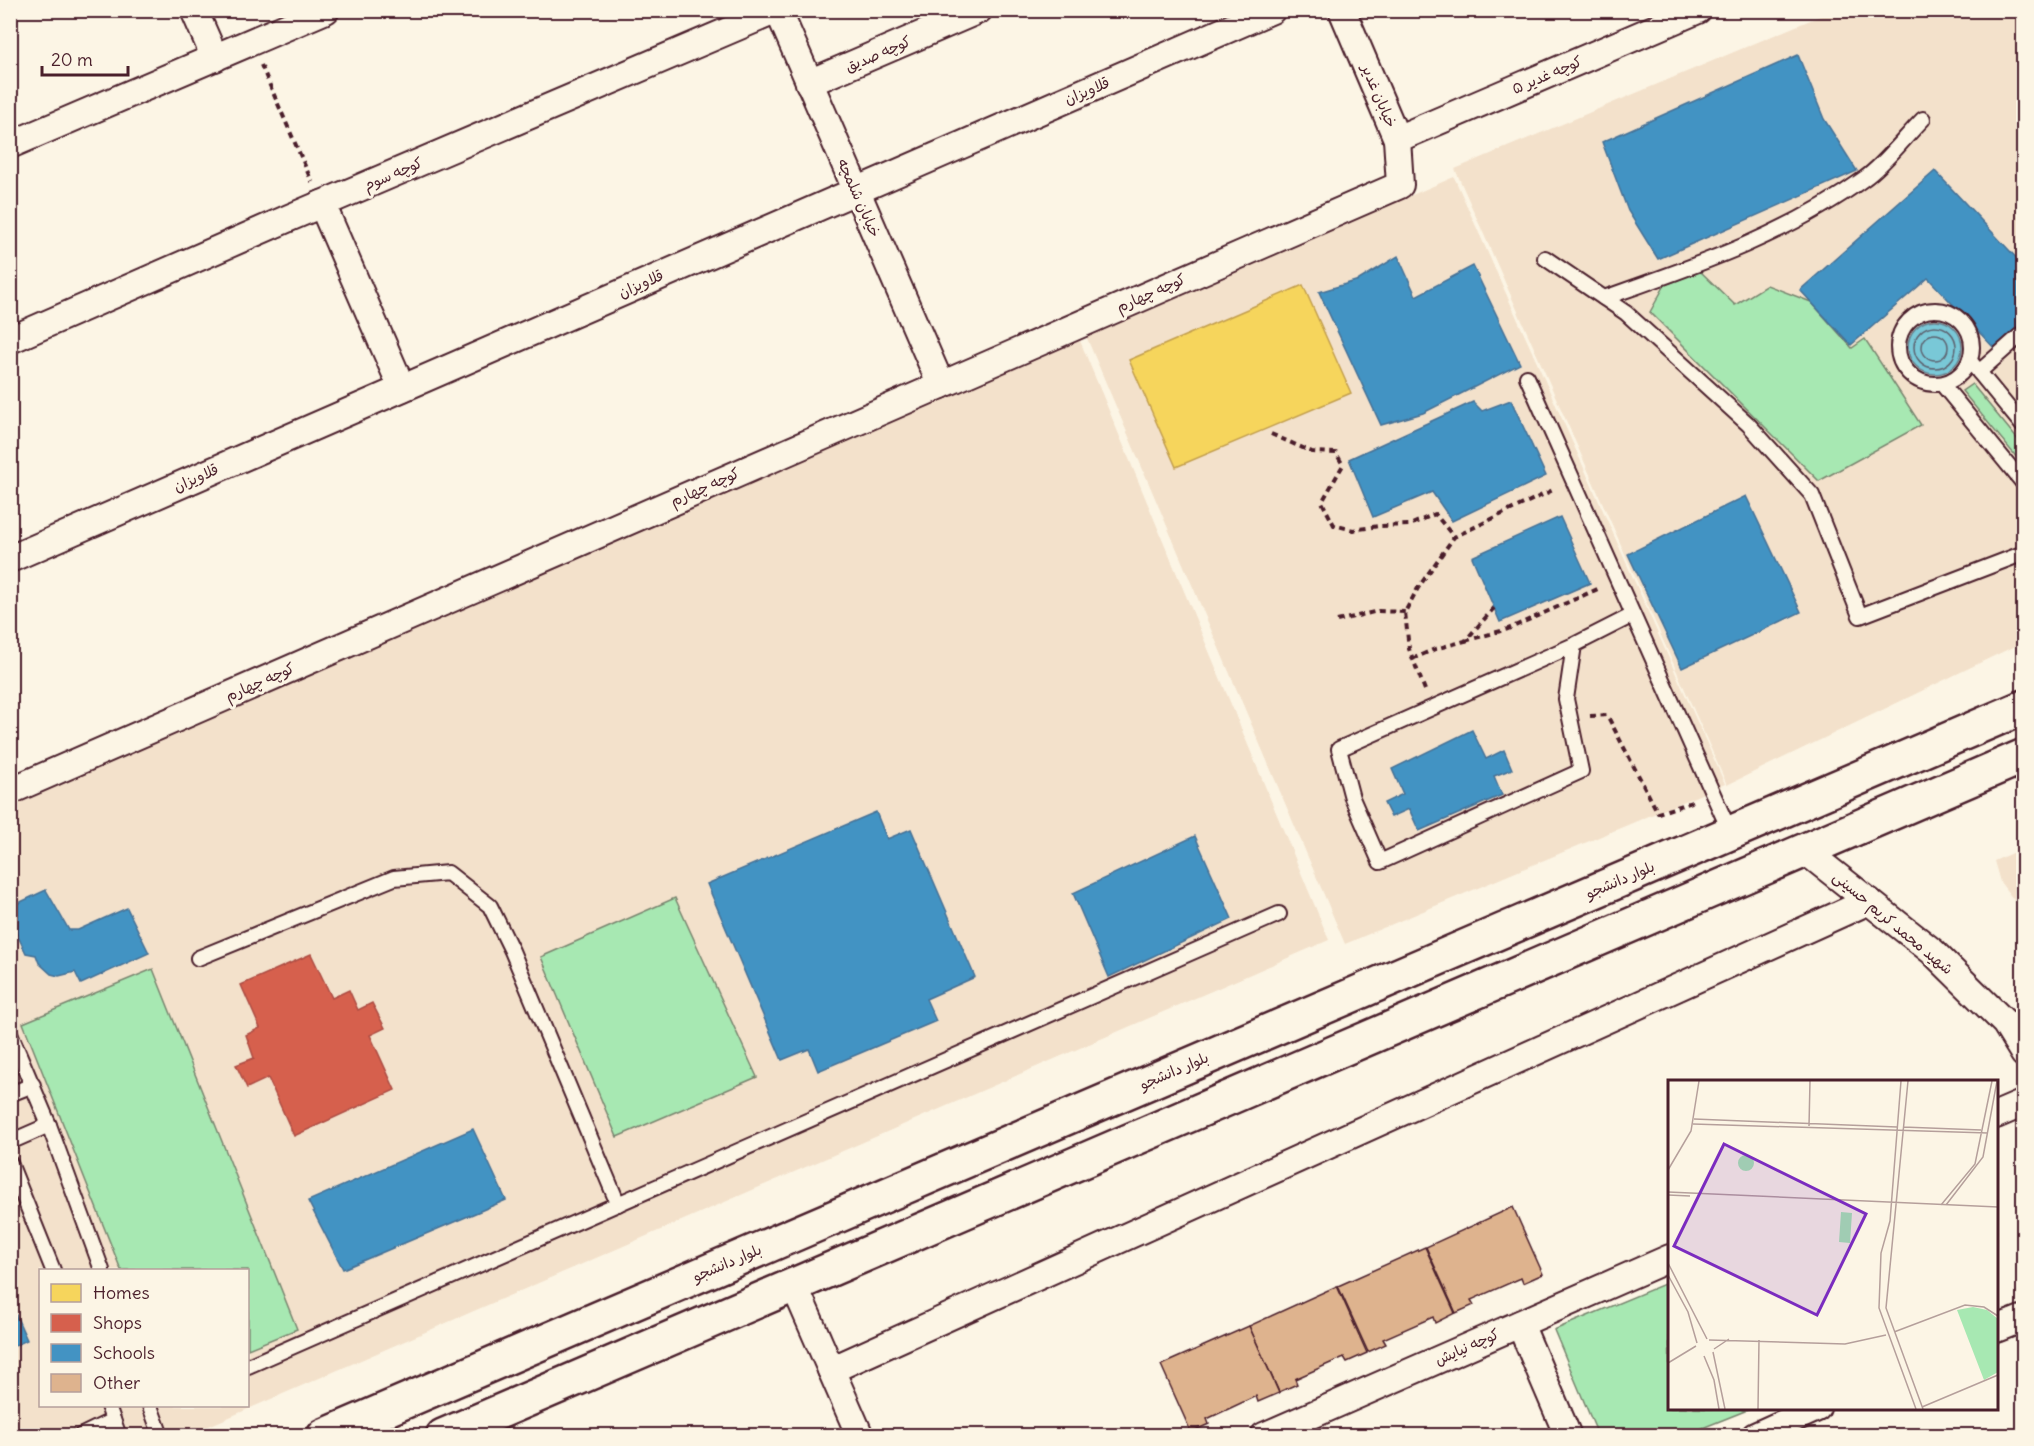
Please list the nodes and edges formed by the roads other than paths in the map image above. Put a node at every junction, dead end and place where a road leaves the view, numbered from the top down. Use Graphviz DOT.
graph roads {
  1 [pos="194,10"];
  2 [pos="326,10"];
  3 [pos="777,10"];
  4 [pos="979,10"];
  5 [pos="1272,10"];
  6 [pos="1342,10"];
  7 [pos="1698,10"];
  8 [pos="215,58"];
  9 [pos="809,83"];
  10 [pos="1923,119"];
  11 [pos="1397,139"];
  12 [pos="10,145"];
  13 [pos="1400,185"];
  14 [pos="856,190"];
  15 [pos="322,204"];
  16 [pos="1545,258"];
  17 [pos="1604,298"];
  18 [pos="2024,332"];
  19 [pos="10,340"];
  20 [pos="1970,361"];
  21 [pos="1979,372"];
  22 [pos="1527,376"];
  23 [pos="1942,384"];
  24 [pos="941,385"];
  25 [pos="402,388"];
  26 [pos="2024,427"];
  27 [pos="2024,484"];
  28 [pos="2024,553"];
  29 [pos="10,559"];
  30 [pos="1633,615"];
  31 [pos="1574,645"];
  32 [pos="2024,707"];
  33 [pos="2024,756"];
  34 [pos="12,784"];
  35 [pos="1730,832"];
  36 [pos="1804,850"];
  37 [pos="1869,901"];
  38 [pos="1279,914"];
  39 [pos="198,958"];
  40 [pos="10,1033"];
  41 [pos="2024,1054"];
  42 [pos="33,1085"];
  43 [pos="10,1094"];
  44 [pos="2024,1103"];
  45 [pos="1998,1114"];
  46 [pos="49,1125"];
  47 [pos="10,1142"];
  48 [pos="10,1163"];
  49 [pos="618,1204"];
  50 [pos="1668,1259"];
  51 [pos="54,1269"];
  52 [pos="102,1269"];
  53 [pos="794,1285"];
  54 [pos="2024,1318"];
  55 [pos="1520,1324"];
  56 [pos="1998,1328"];
  57 [pos="249,1366"];
  58 [pos="831,1370"];
  59 [pos="108,1407"];
  60 [pos="153,1407"];
  61 [pos="1813,1410"];
  62 [pos="114,1420"];
  63 [pos="80,1436"];
  64 [pos="119,1436"];
  65 [pos="161,1436"];
  66 [pos="324,1436"];
  67 [pos="443,1436"];
  68 [pos="860,1436"];
  69 [pos="1264,1436"];
  70 [pos="1568,1436"];
  71 [pos="1755,1436"];
  1 -- 8 [label="street"];
  2 -- 8 [label="street"];
  3 -- 9 [label="street, خیابان شلمچه"];
  3 -- 15 [label="street, کوچه سوم"];
  4 -- 9 [label="street, کوچه صدیق"];
  5 -- 14 [label="street, قلاویزان"];
  6 -- 11 [label="street, خیابان غدیر"];
  7 -- 11 [label="street, کوچه غدیر ۵"];
  8 -- 12 [label="street"];
  9 -- 14 [label="street, خیابان شلمچه"];
  10 -- 17 [label="lane"];
  11 -- 13 [label="street, خیابان غدیر"];
  13 -- 24 [label="street, کوچه چهارم"];
  14 -- 24 [label="street, خیابان شلمچه"];
  14 -- 25 [label="street, قلاویزان"];
  15 -- 19 [label="street, کوچه سوم"];
  15 -- 25 [label="street"];
  16 -- 17 [label="lane"];
  17 -- 28 [label="lane"];
  18 -- 21 [label="lane"];
  20 -- 21 [label="lane"];
  20 -- 23 [label="lane"];
  20 -- 23 [label="lane"];
  21 -- 26 [label="lane"];
  22 -- 30 [label="lane"];
  23 -- 27 [label="lane"];
  24 -- 34 [label="street, کوچه چهارم"];
  25 -- 29 [label="street, قلاویزان"];
  30 -- 31 [label="lane"];
  30 -- 35 [label="lane"];
  31 -- 31 [label="lane"];
  32 -- 35 [label="main road, بلوار دانشجو"];
  33 -- 36 [label="main road"];
  35 -- 66 [label="main road, بلوار دانشجو"];
  36 -- 37 [label="street, شهید محمد‌ کریم حسینی"];
  36 -- 53 [label="main road"];
  37 -- 41 [label="street, شهید محمد‌ کریم حسینی"];
  37 -- 58 [label="street"];
  38 -- 49 [label="lane"];
  39 -- 49 [label="lane"];
  40 -- 42 [label="lane"];
  42 -- 43 [label="lane"];
  42 -- 46 [label="lane"];
  44 -- 45 [label="street"];
  46 -- 47 [label="lane"];
  46 -- 52 [label="lane"];
  48 -- 51 [label="lane"];
  49 -- 57 [label="lane"];
  50 -- 55 [label="street, كوچه نيايش"];
  53 -- 58 [label="street"];
  53 -- 67 [label="main road"];
  54 -- 56 [label="street"];
  55 -- 69 [label="street, كوچه نيايش"];
  55 -- 70 [label="street"];
  58 -- 68 [label="street"];
  59 -- 62 [label="lane"];
  60 -- 65 [label="lane"];
  61 -- 71 [label="street"];
  62 -- 63 [label="lane"];
  62 -- 64 [label="lane"];
}
